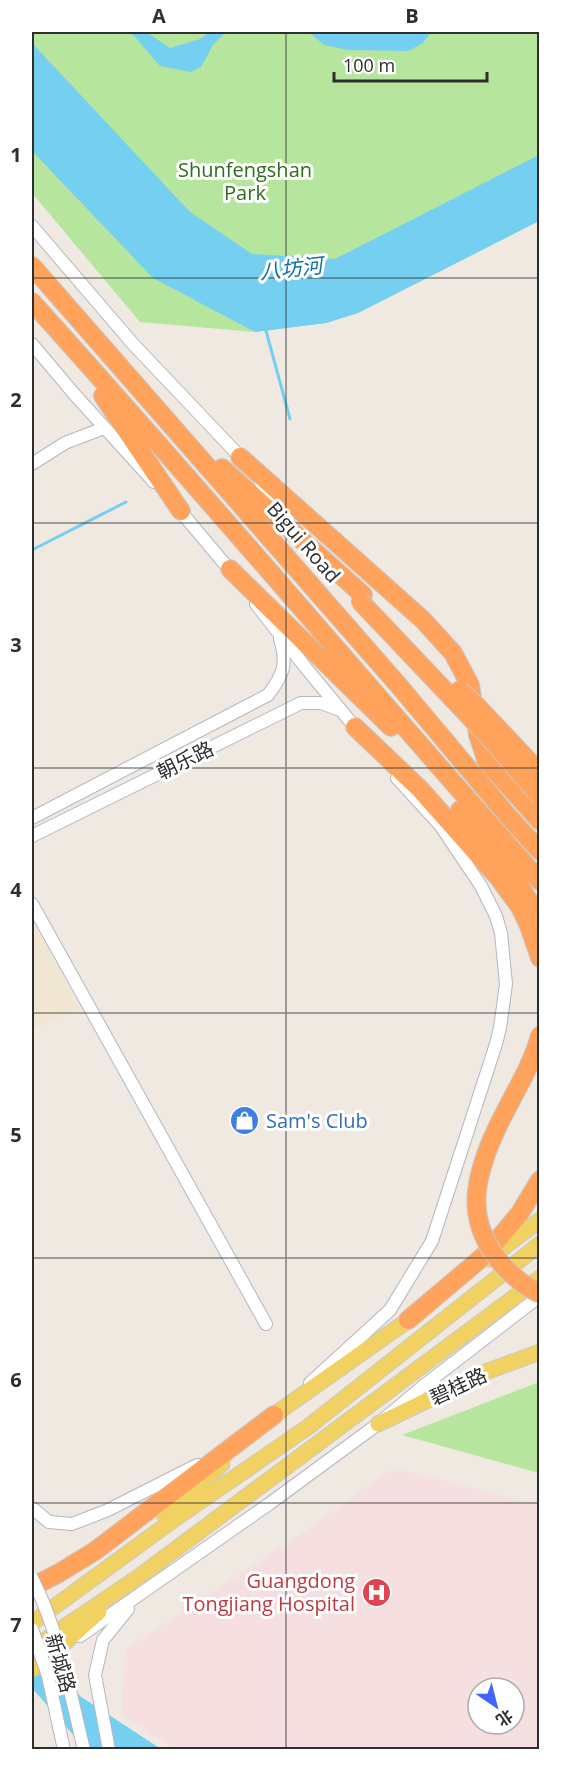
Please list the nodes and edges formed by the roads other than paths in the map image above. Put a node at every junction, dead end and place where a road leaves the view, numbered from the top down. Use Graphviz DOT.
graph roads {
  1 [pos="32,226"];
  2 [pos="32,266"];
  3 [pos="32,302"];
  4 [pos="61,335"];
  5 [pos="32,344"];
  6 [pos="163,415"];
  7 [pos="104,429"];
  8 [pos="240,457"];
  9 [pos="32,464"];
  10 [pos="181,511"];
  11 [pos="305,542"];
  12 [pos="230,569"];
  13 [pos="362,598"];
  14 [pos="277,632"];
  15 [pos="341,710"];
  16 [pos="236,711"];
  17 [pos="383,719"];
  18 [pos="355,727"];
  19 [pos="246,730"];
  20 [pos="540,772"];
  21 [pos="455,785"];
  22 [pos="540,796"];
  23 [pos="32,818"];
  24 [pos="540,821"];
  25 [pos="32,836"];
  26 [pos="540,851"];
  27 [pos="540,881"];
  28 [pos="32,904"];
  29 [pos="540,919"];
  30 [pos="540,958"];
  31 [pos="540,1035"];
  32 [pos="540,1180"];
  33 [pos="540,1220"];
  34 [pos="540,1244"];
  35 [pos="540,1278"];
  36 [pos="540,1295"];
  37 [pos="408,1320"];
  38 [pos="266,1324"];
  39 [pos="540,1352"];
  40 [pos="274,1416"];
  41 [pos="378,1424"];
  42 [pos="32,1508"];
  43 [pos="114,1563"];
  44 [pos="32,1578"];
  45 [pos="137,1578"];
  46 [pos="32,1587"];
  47 [pos="140,1596"];
  48 [pos="34,1623"];
  49 [pos="38,1644"];
  50 [pos="52,1654"];
  51 [pos="32,1669"];
  52 [pos="64,1749"];
  53 [pos="84,1749"];
  54 [pos="109,1749"];
  1 -- 8 [label="street"];
  2 -- 6 [label="highway, Bigui Road"];
  3 -- 4 [label="highway"];
  4 -- 10 [label="highway"];
  4 -- 21 [label="highway"];
  5 -- 7 [label="street"];
  6 -- 11 [label="highway"];
  6 -- 26 [label="highway, Bigui Road"];
  7 -- 9 [label="street"];
  7 -- 10 [label="street"];
  8 -- 11 [label="street"];
  8 -- 24 [label="highway"];
  10 -- 12 [label="street"];
  11 -- 13 [label="highway"];
  12 -- 14 [label="street"];
  12 -- 17 [label="highway"];
  13 -- 20 [label="highway, bridge"];
  13 -- 22 [label="highway, bridge"];
  14 -- 15 [label="street"];
  14 -- 16 [label="street, 朝乐路"];
  15 -- 18 [label="street"];
  15 -- 19 [label="street, 朝乐路"];
  16 -- 19 [label="street"];
  16 -- 23 [label="street, 朝乐路"];
  17 -- 21 [label="highway"];
  17 -- 29 [label="highway"];
  18 -- 30 [label="highway"];
  18 -- 40 [label="street"];
  19 -- 25 [label="street, 朝乐路"];
  21 -- 27 [label="highway"];
  28 -- 38 [label="street"];
  31 -- 36 [label="highway, bridge"];
  32 -- 37 [label="highway"];
  33 -- 37 [label="main road"];
  34 -- 43 [label="main road"];
  35 -- 45 [label="main road"];
  36 -- 41 [label="street"];
  37 -- 40 [label="main road"];
  39 -- 41 [label="main road, 碧桂路"];
  40 -- 42 [label="street"];
  40 -- 43 [label="main road"];
  40 -- 46 [label="highway"];
  41 -- 47 [label="street"];
  43 -- 48 [label="main road"];
  44 -- 53 [label="street, 新城路, bridge"];
  45 -- 49 [label="main road"];
  45 -- 50 [label="main road"];
  47 -- 50 [label="street"];
  47 -- 54 [label="street"];
  48 -- 52 [label="street, 新城路, bridge"];
  50 -- 51 [label="main road"];
}
